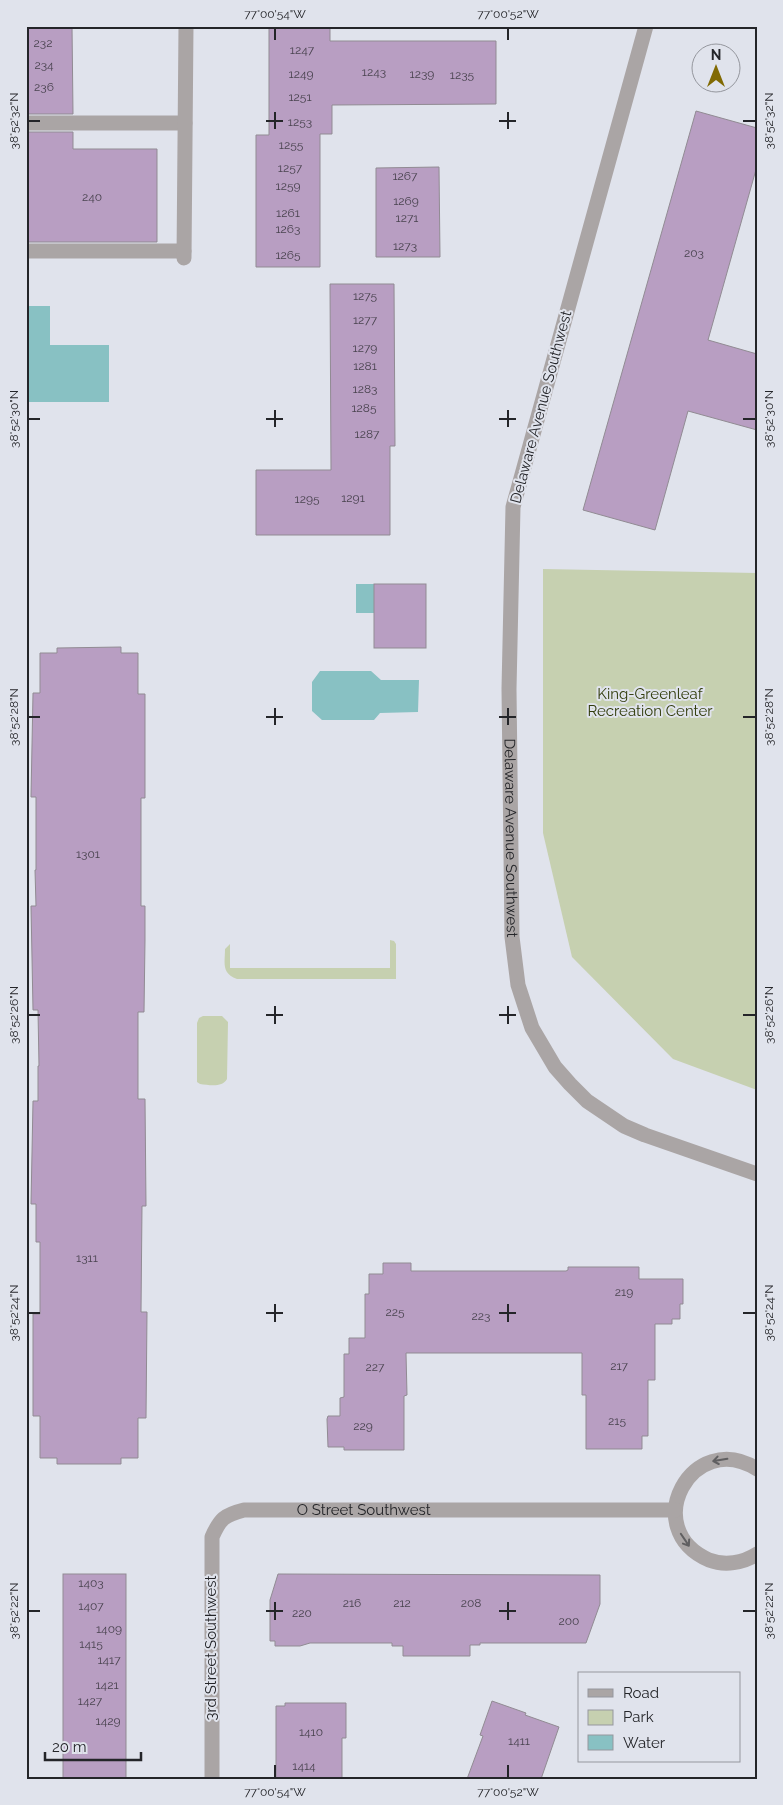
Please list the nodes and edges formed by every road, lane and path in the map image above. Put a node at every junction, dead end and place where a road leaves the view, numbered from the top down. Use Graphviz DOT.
graph roads {
  1 [pos="186,26"];
  2 [pos="646,26"];
  3 [pos="26,123"];
  4 [pos="185,123"];
  5 [pos="26,251"];
  6 [pos="757,1174"];
  7 [pos="757,1469"];
  8 [pos="675,1510"];
  9 [pos="212,1546"];
  10 [pos="757,1554"];
  11 [pos="212,1779"];
  1 -- 4 [label="street"];
  2 -- 6 [label="street, Delaware Avenue Southwest"];
  3 -- 4 [label="street"];
  4 -- 5 [label="street"];
  7 -- 8 [label="street, one-way"];
  8 -- 9 [label="street, O Street Southwest"];
  8 -- 10 [label="street, one-way"];
  9 -- 11 [label="street, 3rd Street Southwest"];
}
